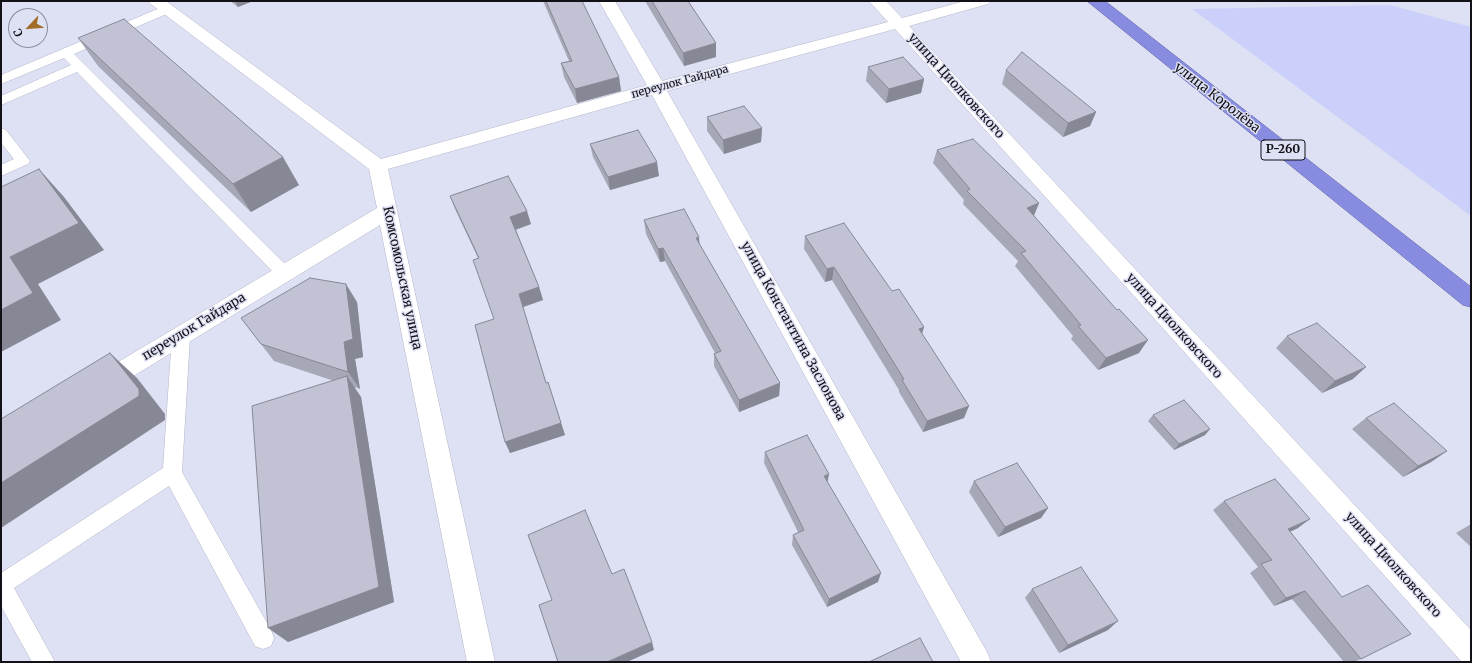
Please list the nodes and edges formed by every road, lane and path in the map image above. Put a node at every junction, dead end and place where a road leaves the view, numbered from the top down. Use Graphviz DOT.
graph roads {
  1 [pos="607,1"];
  2 [pos="877,1"];
  3 [pos="983,1"];
  4 [pos="1095,1"];
  5 [pos="162,5"];
  6 [pos="899,24"];
  7 [pos="65,52"];
  8 [pos="79,66"];
  9 [pos="1,80"];
  10 [pos="657,88"];
  11 [pos="1,101"];
  12 [pos="1,133"];
  13 [pos="378,166"];
  14 [pos="1,171"];
  15 [pos="388,210"];
  16 [pos="284,273"];
  17 [pos="1471,299"];
  18 [pos="181,336"];
  19 [pos="81,396"];
  20 [pos="172,473"];
  21 [pos="2,584"];
  22 [pos="263,638"];
  23 [pos="1471,651"];
  24 [pos="44,662"];
  25 [pos="481,662"];
  26 [pos="977,662"];
  1 -- 10 [label="street, улица Константина Заслонова"];
  2 -- 6 [label="street, улица Циолковского"];
  3 -- 6 [label="street, переулок Гайдара"];
  4 -- 17 [label="highway, улица Королёва / Р-260"];
  5 -- 7 [label="lane"];
  5 -- 13 [label="street"];
  6 -- 10 [label="street, переулок Гайдара"];
  6 -- 23 [label="street, улица Циолковского"];
  7 -- 8 [label="lane"];
  7 -- 9 [label="lane"];
  8 -- 11 [label="lane"];
  8 -- 16 [label="lane"];
  10 -- 13 [label="street, переулок Гайдара"];
  10 -- 26 [label="street, улица Константина Заслонова"];
  12 -- 14 [label="lane"];
  13 -- 15 [label="street, Комсомольская улица"];
  15 -- 16 [label="street, переулок Гайдара"];
  15 -- 25 [label="street, Комсомольская улица"];
  16 -- 18 [label="street, переулок Гайдара"];
  18 -- 19 [label="street, переулок Гайдара"];
  18 -- 20 [label="lane"];
  20 -- 21 [label="lane"];
  20 -- 22 [label="lane"];
  21 -- 24 [label="lane"];
}
